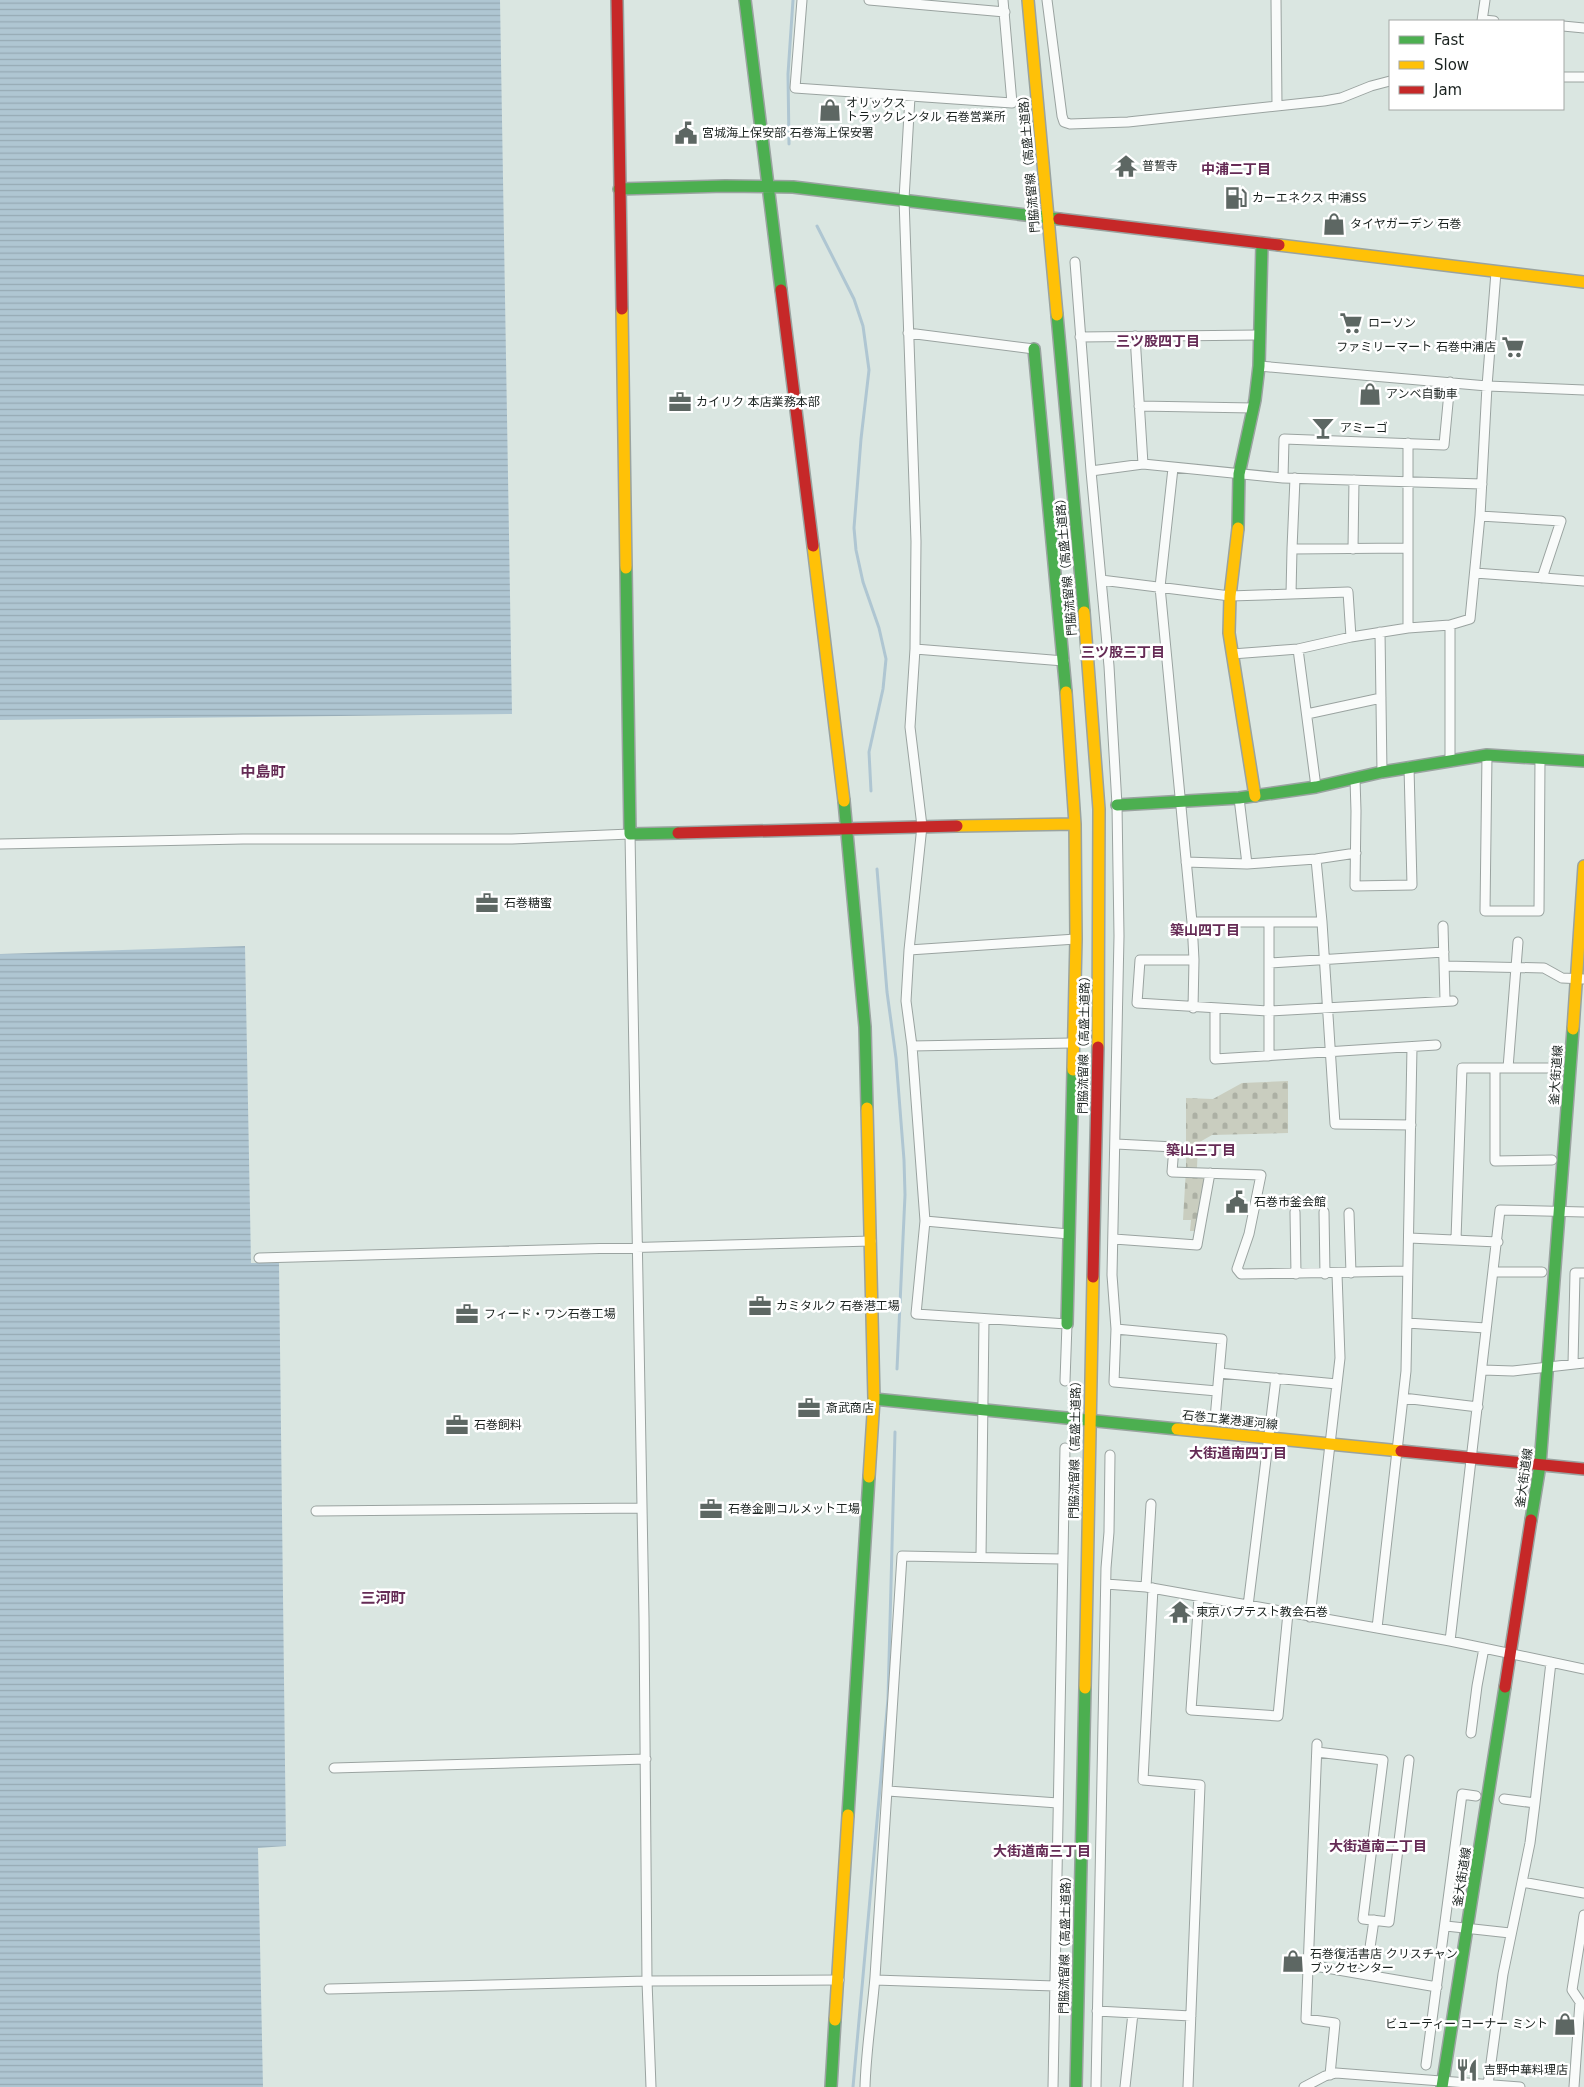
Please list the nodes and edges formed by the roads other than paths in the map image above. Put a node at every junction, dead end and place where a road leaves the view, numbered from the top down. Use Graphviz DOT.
graph roads {
  1 [pos="616,0"];
  2 [pos="745,0"];
  3 [pos="802,0"];
  4 [pos="869,0"];
  5 [pos="1004,0"];
  6 [pos="1028,0"];
  7 [pos="1047,0"];
  8 [pos="1276,0"];
  9 [pos="1485,0"];
  10 [pos="1004,12"];
  11 [pos="1482,20"];
  12 [pos="1564,26"];
  13 [pos="1584,28"];
  14 [pos="1564,77"];
  15 [pos="1584,77"];
  16 [pos="1389,81"];
  17 [pos="910,96"];
  18 [pos="1277,106"];
  19 [pos="767,187"];
  20 [pos="619,189"];
  21 [pos="904,200"];
  22 [pos="1048,218"];
  23 [pos="1262,243"];
  24 [pos="1075,262"];
  25 [pos="1496,272"];
  26 [pos="1584,282"];
  27 [pos="908,333"];
  28 [pos="1258,335"];
  29 [pos="1135,336"];
  30 [pos="1080,337"];
  31 [pos="1034,349"];
  32 [pos="1259,366"];
  33 [pos="1450,382"];
  34 [pos="1487,386"];
  35 [pos="1584,390"];
  36 [pos="1139,406"];
  37 [pos="1253,408"];
  38 [pos="1408,443"];
  39 [pos="1143,464"];
  40 [pos="1173,468"];
  41 [pos="1091,471"];
  42 [pos="1239,474"];
  43 [pos="1283,478"];
  44 [pos="1295,478"];
  45 [pos="1354,480"];
  46 [pos="1408,482"];
  47 [pos="1482,484"];
  48 [pos="1480,516"];
  49 [pos="1407,548"];
  50 [pos="1292,549"];
  51 [pos="1353,549"];
  52 [pos="1475,573"];
  53 [pos="1542,578"];
  54 [pos="1101,580"];
  55 [pos="1584,581"];
  56 [pos="1160,587"];
  57 [pos="1291,594"];
  58 [pos="1230,596"];
  59 [pos="1450,625"];
  60 [pos="1408,628"];
  61 [pos="1380,632"];
  62 [pos="1351,637"];
  63 [pos="915,649"];
  64 [pos="1298,649"];
  65 [pos="1232,654"];
  66 [pos="1064,660"];
  67 [pos="1381,698"];
  68 [pos="1307,714"];
  69 [pos="1487,755"];
  70 [pos="1540,758"];
  71 [pos="1450,760"];
  72 [pos="1584,761"];
  73 [pos="1409,767"];
  74 [pos="1382,772"];
  75 [pos="1355,779"];
  76 [pos="1316,787"];
  77 [pos="1255,796"];
  78 [pos="1240,798"];
  79 [pos="1180,802"];
  80 [pos="1117,805"];
  81 [pos="1075,824"];
  82 [pos="922,826"];
  83 [pos="848,830"];
  84 [pos="630,834"];
  85 [pos="0,844"];
  86 [pos="1356,853"];
  87 [pos="1316,859"];
  88 [pos="1186,862"];
  89 [pos="1247,864"];
  90 [pos="1584,866"];
  91 [pos="1192,922"];
  92 [pos="1322,922"];
  93 [pos="1269,923"];
  94 [pos="1443,926"];
  95 [pos="1076,939"];
  96 [pos="1518,942"];
  97 [pos="909,950"];
  98 [pos="1444,952"];
  99 [pos="1324,959"];
  100 [pos="1194,960"];
  101 [pos="1270,963"];
  102 [pos="1445,966"];
  103 [pos="1516,968"];
  104 [pos="1580,979"];
  105 [pos="1326,1007"];
  106 [pos="1193,1008"];
  107 [pos="1214,1008"];
  108 [pos="1268,1011"];
  109 [pos="1072,1043"];
  110 [pos="1436,1045"];
  111 [pos="912,1046"];
  112 [pos="1412,1047"];
  113 [pos="1330,1052"];
  114 [pos="1269,1056"];
  115 [pos="1495,1068"];
  116 [pos="1508,1068"];
  117 [pos="1556,1068"];
  118 [pos="1411,1125"];
  119 [pos="1116,1144"];
  120 [pos="1552,1160"];
  121 [pos="1210,1173"];
  122 [pos="1295,1212"];
  123 [pos="1324,1212"];
  124 [pos="1560,1212"];
  125 [pos="1584,1212"];
  126 [pos="1349,1213"];
  127 [pos="925,1221"];
  128 [pos="1069,1234"];
  129 [pos="1408,1238"];
  130 [pos="1114,1239"];
  131 [pos="1456,1239"];
  132 [pos="871,1241"];
  133 [pos="1498,1242"];
  134 [pos="638,1247"];
  135 [pos="259,1258"];
  136 [pos="1407,1271"];
  137 [pos="1494,1272"];
  138 [pos="1542,1272"];
  139 [pos="1351,1273"];
  140 [pos="1584,1273"];
  141 [pos="1296,1274"];
  142 [pos="1325,1274"];
  143 [pos="1337,1274"];
  144 [pos="984,1319"];
  145 [pos="1407,1323"];
  146 [pos="1067,1324"];
  147 [pos="1486,1328"];
  148 [pos="1116,1329"];
  149 [pos="1584,1363"];
  150 [pos="1574,1364"];
  151 [pos="1548,1366"];
  152 [pos="1483,1370"];
  153 [pos="1219,1373"];
  154 [pos="1276,1378"];
  155 [pos="1065,1381"];
  156 [pos="1337,1384"];
  157 [pos="1217,1391"];
  158 [pos="1403,1398"];
  159 [pos="874,1399"];
  160 [pos="1478,1407"];
  161 [pos="984,1410"];
  162 [pos="1089,1419"];
  163 [pos="1215,1420"];
  164 [pos="1269,1438"];
  165 [pos="1330,1444"];
  166 [pos="1064,1448"];
  167 [pos="1397,1450"];
  168 [pos="1110,1455"];
  169 [pos="1471,1458"];
  170 [pos="1540,1465"];
  171 [pos="1584,1469"];
  172 [pos="1151,1504"];
  173 [pos="642,1508"];
  174 [pos="316,1511"];
  175 [pos="981,1557"];
  176 [pos="1062,1559"];
  177 [pos="1106,1584"];
  178 [pos="1149,1588"];
  179 [pos="1199,1596"];
  180 [pos="1248,1606"];
  181 [pos="1288,1613"];
  182 [pos="1310,1617"];
  183 [pos="1377,1628"];
  184 [pos="1450,1641"];
  185 [pos="1484,1648"];
  186 [pos="1512,1654"];
  187 [pos="1551,1662"];
  188 [pos="1584,1669"];
  189 [pos="1470,1733"];
  190 [pos="646,1758"];
  191 [pos="1410,1760"];
  192 [pos="334,1768"];
  193 [pos="888,1791"];
  194 [pos="1476,1796"];
  195 [pos="1504,1800"];
  196 [pos="1058,1803"];
  197 [pos="1535,1803"];
  198 [pos="1522,1882"];
  199 [pos="1584,1893"];
  200 [pos="1584,1915"];
  201 [pos="1374,1920"];
  202 [pos="1446,1926"];
  203 [pos="1468,1929"];
  204 [pos="1510,1933"];
  205 [pos="1309,1965"];
  206 [pos="1366,1975"];
  207 [pos="839,1980"];
  208 [pos="874,1980"];
  209 [pos="647,1981"];
  210 [pos="1055,1986"];
  211 [pos="1437,1987"];
  212 [pos="329,1989"];
  213 [pos="1096,2011"];
  214 [pos="1133,2013"];
  215 [pos="1191,2016"];
  216 [pos="1426,2065"];
  217 [pos="1330,2075"];
  218 [pos="1397,2082"];
  219 [pos="1443,2084"];
  220 [pos="1488,2084"];
  221 [pos="1468,2085"];
  222 [pos="651,2087"];
  223 [pos="831,2087"];
  224 [pos="865,2087"];
  225 [pos="1054,2087"];
  226 [pos="1076,2087"];
  227 [pos="1096,2087"];
  228 [pos="1125,2087"];
  229 [pos="1188,2087"];
  230 [pos="1304,2087"];
  231 [pos="1520,2087"];
  232 [pos="1574,2087"];
  1 -- 20 [label="street"];
  2 -- 19 [label="street"];
  3 -- 17 [label="street"];
  4 -- 10 [label="street"];
  5 -- 10 [label="street"];
  6 -- 22 [label="street, 門脇流留線（高盛土道路）"];
  7 -- 18 [label="street"];
  8 -- 18 [label="street"];
  9 -- 11 [label="street"];
  10 -- 17 [label="street"];
  12 -- 13 [label="street"];
  14 -- 15 [label="street"];
  16 -- 18 [label="street"];
  17 -- 21 [label="street"];
  19 -- 20 [label="street"];
  19 -- 21 [label="street"];
  19 -- 83 [label="street"];
  20 -- 84 [label="street"];
  21 -- 22 [label="street"];
  21 -- 27 [label="street"];
  22 -- 23 [label="street"];
  22 -- 162 [label="street, 門脇流留線（高盛土道路）"];
  23 -- 25 [label="street"];
  23 -- 28 [label="street"];
  24 -- 30 [label="street"];
  25 -- 26 [label="street"];
  25 -- 34 [label="street"];
  27 -- 31 [label="street"];
  27 -- 63 [label="street"];
  28 -- 29 [label="street"];
  28 -- 32 [label="street"];
  29 -- 30 [label="street"];
  29 -- 36 [label="street"];
  30 -- 41 [label="street"];
  31 -- 66 [label="street"];
  32 -- 33 [label="street"];
  32 -- 37 [label="street"];
  33 -- 34 [label="street"];
  33 -- 38 [label="street"];
  34 -- 35 [label="street"];
  34 -- 47 [label="street"];
  36 -- 37 [label="street"];
  36 -- 39 [label="street"];
  37 -- 42 [label="street"];
  38 -- 43 [label="street"];
  38 -- 46 [label="street"];
  39 -- 40 [label="street"];
  39 -- 41 [label="street"];
  40 -- 42 [label="street"];
  40 -- 56 [label="street"];
  41 -- 54 [label="street"];
  42 -- 43 [label="street"];
  42 -- 58 [label="street"];
  43 -- 44 [label="street"];
  44 -- 45 [label="street"];
  44 -- 50 [label="street"];
  45 -- 46 [label="street"];
  45 -- 51 [label="street"];
  46 -- 47 [label="street"];
  46 -- 49 [label="street"];
  47 -- 48 [label="street"];
  48 -- 52 [label="street"];
  48 -- 53 [label="street"];
  49 -- 51 [label="street"];
  49 -- 60 [label="street"];
  50 -- 51 [label="street"];
  50 -- 57 [label="street"];
  52 -- 53 [label="street"];
  52 -- 59 [label="street"];
  53 -- 55 [label="street"];
  54 -- 56 [label="street"];
  54 -- 80 [label="street"];
  56 -- 58 [label="street"];
  56 -- 79 [label="street"];
  57 -- 58 [label="street"];
  57 -- 62 [label="street"];
  58 -- 65 [label="street"];
  59 -- 60 [label="street"];
  59 -- 71 [label="street"];
  60 -- 61 [label="street"];
  61 -- 62 [label="street"];
  61 -- 67 [label="street"];
  62 -- 64 [label="street"];
  63 -- 66 [label="street"];
  63 -- 82 [label="street"];
  64 -- 65 [label="street"];
  64 -- 68 [label="street"];
  65 -- 77 [label="street"];
  66 -- 81 [label="street"];
  67 -- 68 [label="street"];
  67 -- 74 [label="street"];
  68 -- 76 [label="street"];
  69 -- 70 [label="street"];
  69 -- 70 [label="street"];
  69 -- 71 [label="street"];
  70 -- 72 [label="street"];
  71 -- 73 [label="street"];
  73 -- 74 [label="street"];
  73 -- 86 [label="street"];
  74 -- 75 [label="street"];
  75 -- 76 [label="street"];
  75 -- 86 [label="street"];
  76 -- 77 [label="street"];
  77 -- 78 [label="street"];
  78 -- 79 [label="street"];
  78 -- 89 [label="street"];
  79 -- 80 [label="street"];
  79 -- 88 [label="street"];
  80 -- 119 [label="street"];
  81 -- 82 [label="street"];
  81 -- 95 [label="street"];
  82 -- 83 [label="street"];
  82 -- 97 [label="street"];
  83 -- 84 [label="street"];
  83 -- 132 [label="street"];
  84 -- 85 [label="street"];
  84 -- 134 [label="street"];
  86 -- 87 [label="street"];
  87 -- 89 [label="street"];
  87 -- 92 [label="street"];
  88 -- 89 [label="street"];
  88 -- 91 [label="street"];
  90 -- 104 [label="street, 釜大街道線"];
  91 -- 93 [label="street"];
  91 -- 100 [label="street"];
  92 -- 93 [label="street"];
  92 -- 99 [label="street"];
  93 -- 101 [label="street"];
  94 -- 98 [label="street"];
  95 -- 97 [label="street"];
  95 -- 109 [label="street"];
  96 -- 103 [label="street"];
  97 -- 111 [label="street"];
  98 -- 99 [label="street"];
  98 -- 102 [label="street"];
  99 -- 101 [label="street"];
  99 -- 105 [label="street"];
  100 -- 106 [label="street"];
  100 -- 106 [label="street"];
  101 -- 108 [label="street"];
  102 -- 103 [label="street"];
  102 -- 105 [label="street"];
  103 -- 104 [label="street"];
  103 -- 116 [label="street"];
  104 -- 124 [label="street, 釜大街道線"];
  105 -- 108 [label="street"];
  105 -- 113 [label="street"];
  106 -- 107 [label="street"];
  107 -- 108 [label="street"];
  107 -- 114 [label="street"];
  108 -- 114 [label="street"];
  109 -- 111 [label="street"];
  109 -- 128 [label="street"];
  110 -- 112 [label="street"];
  111 -- 127 [label="street"];
  112 -- 113 [label="street"];
  112 -- 118 [label="street"];
  113 -- 114 [label="street"];
  113 -- 118 [label="street"];
  115 -- 116 [label="street"];
  115 -- 120 [label="street"];
  115 -- 131 [label="street"];
  116 -- 117 [label="street"];
  118 -- 129 [label="street"];
  119 -- 121 [label="street"];
  119 -- 130 [label="street"];
  121 -- 130 [label="street"];
  121 -- 141 [label="street"];
  122 -- 141 [label="street"];
  123 -- 142 [label="street"];
  124 -- 125 [label="street"];
  124 -- 133 [label="street"];
  124 -- 151 [label="street, 釜大街道線"];
  126 -- 139 [label="street"];
  127 -- 128 [label="street"];
  127 -- 144 [label="street"];
  128 -- 146 [label="street"];
  129 -- 131 [label="street"];
  129 -- 136 [label="street"];
  130 -- 148 [label="street"];
  131 -- 133 [label="street"];
  132 -- 134 [label="street"];
  132 -- 159 [label="street"];
  133 -- 137 [label="street"];
  134 -- 135 [label="street"];
  134 -- 173 [label="street"];
  136 -- 139 [label="street"];
  136 -- 145 [label="street"];
  137 -- 138 [label="street"];
  137 -- 147 [label="street"];
  139 -- 143 [label="street"];
  140 -- 150 [label="street"];
  141 -- 142 [label="street"];
  142 -- 143 [label="street"];
  143 -- 156 [label="street"];
  144 -- 146 [label="street"];
  144 -- 161 [label="street"];
  145 -- 147 [label="street"];
  145 -- 158 [label="street"];
  146 -- 155 [label="street"];
  147 -- 152 [label="street"];
  148 -- 153 [label="street"];
  148 -- 157 [label="street"];
  149 -- 150 [label="street"];
  150 -- 151 [label="street"];
  151 -- 152 [label="street"];
  151 -- 170 [label="street, 釜大街道線"];
  152 -- 160 [label="street"];
  153 -- 154 [label="street"];
  153 -- 157 [label="street"];
  154 -- 156 [label="street"];
  154 -- 164 [label="street"];
  156 -- 165 [label="street"];
  157 -- 163 [label="street"];
  158 -- 160 [label="street"];
  158 -- 167 [label="street"];
  159 -- 161 [label="street, 石巻工業港運河線"];
  159 -- 207 [label="street"];
  160 -- 169 [label="street"];
  161 -- 162 [label="street, 石巻工業港運河線"];
  161 -- 175 [label="street"];
  162 -- 164 [label="street, 石巻工業港運河線"];
  162 -- 226 [label="street, 門脇流留線（高盛土道路）"];
  164 -- 165 [label="street, 石巻工業港運河線"];
  164 -- 180 [label="street"];
  165 -- 167 [label="street, 石巻工業港運河線"];
  165 -- 182 [label="street"];
  166 -- 176 [label="street"];
  167 -- 169 [label="street, 石巻工業港運河線"];
  167 -- 183 [label="street"];
  168 -- 177 [label="street"];
  169 -- 170 [label="street, 石巻工業港運河線"];
  169 -- 184 [label="street"];
  170 -- 171 [label="street, 石巻工業港運河線"];
  170 -- 186 [label="street, 釜大街道線"];
  172 -- 178 [label="street"];
  173 -- 174 [label="street"];
  173 -- 190 [label="street"];
  175 -- 176 [label="street"];
  175 -- 193 [label="street"];
  176 -- 196 [label="street"];
  177 -- 178 [label="street"];
  177 -- 213 [label="street"];
  178 -- 179 [label="street"];
  178 -- 215 [label="street"];
  179 -- 180 [label="street"];
  179 -- 181 [label="street"];
  180 -- 181 [label="street"];
  181 -- 182 [label="street"];
  182 -- 183 [label="street"];
  183 -- 184 [label="street"];
  184 -- 185 [label="street"];
  185 -- 186 [label="street"];
  185 -- 189 [label="street"];
  186 -- 187 [label="street"];
  186 -- 203 [label="street, 釜大街道線"];
  187 -- 188 [label="street"];
  187 -- 197 [label="street"];
  190 -- 192 [label="street"];
  190 -- 209 [label="street"];
  191 -- 201 [label="street"];
  193 -- 196 [label="street"];
  193 -- 208 [label="street"];
  194 -- 202 [label="street"];
  195 -- 197 [label="street"];
  196 -- 210 [label="street"];
  197 -- 198 [label="street"];
  198 -- 199 [label="street"];
  198 -- 204 [label="street"];
  200 -- 232 [label="street"];
  201 -- 205 [label="street"];
  201 -- 206 [label="street"];
  202 -- 203 [label="street"];
  202 -- 211 [label="street"];
  203 -- 204 [label="street"];
  203 -- 219 [label="street, 釜大街道線"];
  204 -- 220 [label="street"];
  205 -- 206 [label="street"];
  205 -- 217 [label="street"];
  206 -- 211 [label="street"];
  207 -- 209 [label="street"];
  207 -- 223 [label="street"];
  208 -- 210 [label="street"];
  208 -- 224 [label="street"];
  209 -- 212 [label="street"];
  209 -- 222 [label="street"];
  210 -- 225 [label="street"];
  211 -- 216 [label="street"];
  213 -- 214 [label="street"];
  213 -- 227 [label="street"];
  214 -- 215 [label="street"];
  214 -- 228 [label="street"];
  215 -- 229 [label="street"];
  217 -- 218 [label="street"];
  217 -- 230 [label="street"];
  218 -- 219 [label="street"];
  219 -- 221 [label="street"];
  220 -- 221 [label="street"];
  220 -- 231 [label="street"];
}
